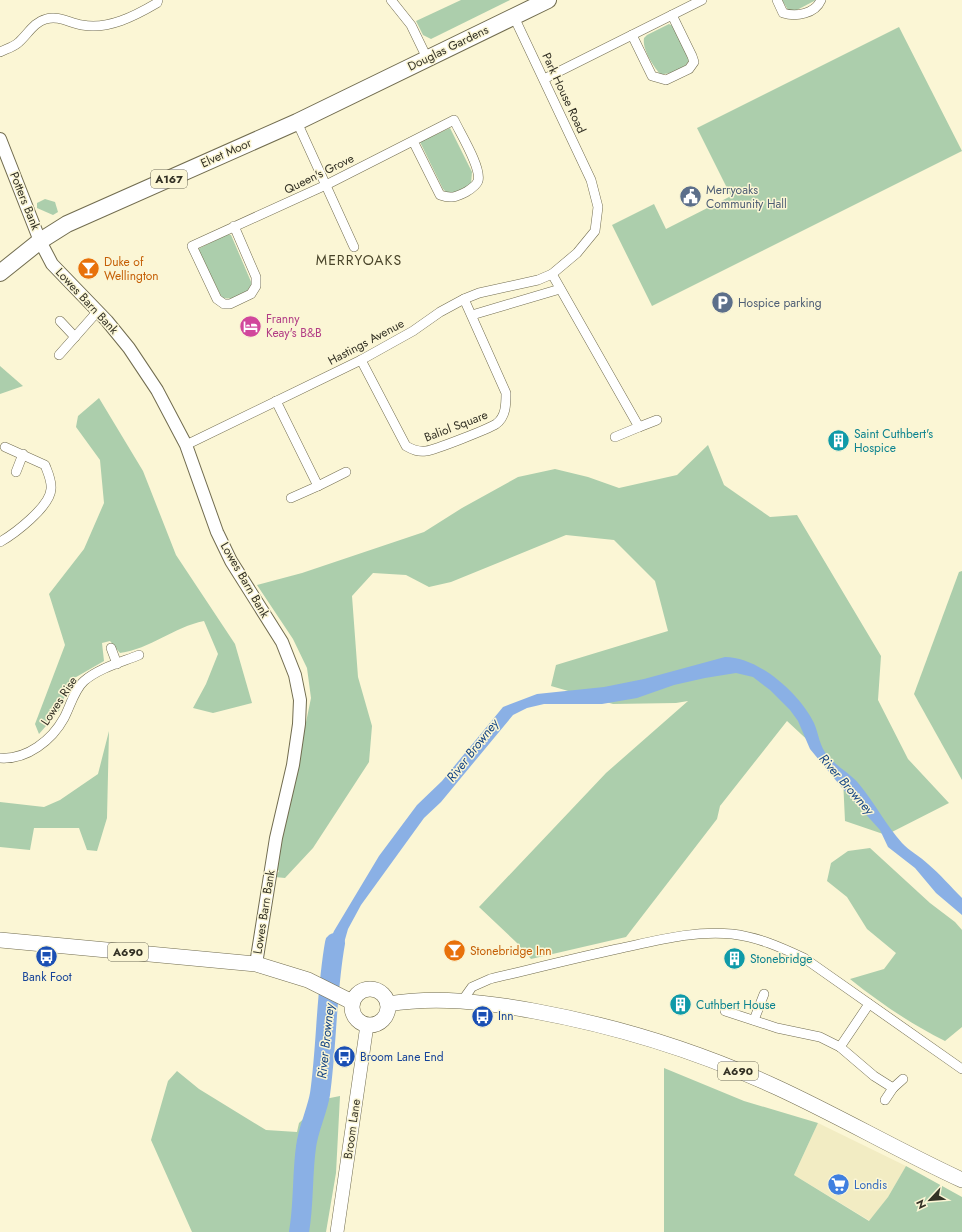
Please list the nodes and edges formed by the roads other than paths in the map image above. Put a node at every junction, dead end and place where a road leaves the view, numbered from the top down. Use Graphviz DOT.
graph roads {
  1 [pos="158,0"];
  2 [pos="391,0"];
  3 [pos="548,0"];
  4 [pos="702,0"];
  5 [pos="777,0"];
  6 [pos="821,0"];
  7 [pos="672,15"];
  8 [pos="514,17"];
  9 [pos="632,35"];
  10 [pos="0,52"];
  11 [pos="427,58"];
  12 [pos="544,79"];
  13 [pos="348,97"];
  14 [pos="297,122"];
  15 [pos="0,139"];
  16 [pos="413,140"];
  17 [pos="591,180"];
  18 [pos="326,185"];
  19 [pos="234,226"];
  20 [pos="40,240"];
  21 [pos="354,247"];
  22 [pos="0,273"];
  23 [pos="552,274"];
  24 [pos="560,289"];
  25 [pos="464,298"];
  26 [pos="97,312"];
  27 [pos="472,315"];
  28 [pos="60,321"];
  29 [pos="75,337"];
  30 [pos="59,355"];
  31 [pos="361,360"];
  32 [pos="276,401"];
  33 [pos="657,420"];
  34 [pos="639,427"];
  35 [pos="615,437"];
  36 [pos="186,445"];
  37 [pos="5,447"];
  38 [pos="23,454"];
  39 [pos="16,472"];
  40 [pos="346,472"];
  41 [pos="318,486"];
  42 [pos="291,498"];
  43 [pos="0,542"];
  44 [pos="111,648"];
  45 [pos="140,655"];
  46 [pos="117,664"];
  47 [pos="0,758"];
  48 [pos="0,940"];
  49 [pos="256,964"];
  50 [pos="764,994"];
  51 [pos="462,1001"];
  52 [pos="352,1002"];
  53 [pos="388,1004"];
  54 [pos="869,1004"];
  55 [pos="725,1011"];
  56 [pos="754,1020"];
  57 [pos="366,1026"];
  58 [pos="840,1047"];
  59 [pos="962,1069"];
  60 [pos="903,1079"];
  61 [pos="893,1088"];
  62 [pos="885,1100"];
  63 [pos="962,1180"];
  64 [pos="338,1232"];
  1 -- 10 [label="street"];
  2 -- 11 [label="street"];
  3 -- 8 [label="highway, Douglas Gardens / A167"];
  4 -- 7 [label="street"];
  5 -- 6 [label="street"];
  7 -- 9 [label="street"];
  7 -- 9 [label="street"];
  8 -- 11 [label="highway, Douglas Gardens / A167"];
  8 -- 12 [label="street, Park House Road"];
  9 -- 12 [label="street"];
  11 -- 13 [label="highway, Douglas Gardens / A167"];
  12 -- 17 [label="street, Park House Road"];
  13 -- 14 [label="highway, Elvet Moor / A167"];
  14 -- 18 [label="street"];
  14 -- 20 [label="highway, Elvet Moor / A167"];
  15 -- 20 [label="street, Potters Bank"];
  16 -- 16 [label="street, Queen's Grove"];
  16 -- 18 [label="street, Queen's Grove"];
  17 -- 23 [label="street, Hastings Avenue"];
  18 -- 19 [label="street, Queen's Grove"];
  18 -- 21 [label="street"];
  19 -- 19 [label="street, Queen's Grove"];
  20 -- 22 [label="highway, A167"];
  20 -- 26 [label="street, Lowes Barn Bank"];
  23 -- 24 [label="street"];
  23 -- 25 [label="street, Hastings Avenue"];
  24 -- 27 [label="street"];
  24 -- 34 [label="street"];
  25 -- 27 [label="street"];
  25 -- 31 [label="street, Hastings Avenue"];
  26 -- 29 [label="street"];
  26 -- 36 [label="street, Lowes Barn Bank"];
  27 -- 31 [label="street, Baliol Square"];
  28 -- 29 [label="street"];
  29 -- 30 [label="street"];
  31 -- 32 [label="street, Hastings Avenue"];
  32 -- 36 [label="street, Hastings Avenue"];
  32 -- 41 [label="street"];
  33 -- 34 [label="street"];
  34 -- 35 [label="street"];
  36 -- 49 [label="street, Lowes Barn Bank"];
  37 -- 38 [label="street"];
  38 -- 39 [label="street"];
  38 -- 43 [label="street"];
  40 -- 41 [label="street"];
  41 -- 42 [label="street"];
  44 -- 46 [label="street"];
  45 -- 46 [label="street, Lowes Rise"];
  46 -- 47 [label="street, Lowes Rise"];
  48 -- 49 [label="main road, A690"];
  49 -- 52 [label="main road, A690"];
  50 -- 56 [label="street"];
  51 -- 53 [label="main road, A690"];
  51 -- 54 [label="street"];
  51 -- 63 [label="main road, A690"];
  52 -- 53 [label="main road"];
  52 -- 57 [label="main road"];
  53 -- 57 [label="main road"];
  54 -- 58 [label="street"];
  54 -- 59 [label="street"];
  55 -- 56 [label="street"];
  56 -- 58 [label="street"];
  57 -- 64 [label="main road, Broom Lane"];
  58 -- 61 [label="street"];
  60 -- 61 [label="street"];
  61 -- 62 [label="street"];
}
